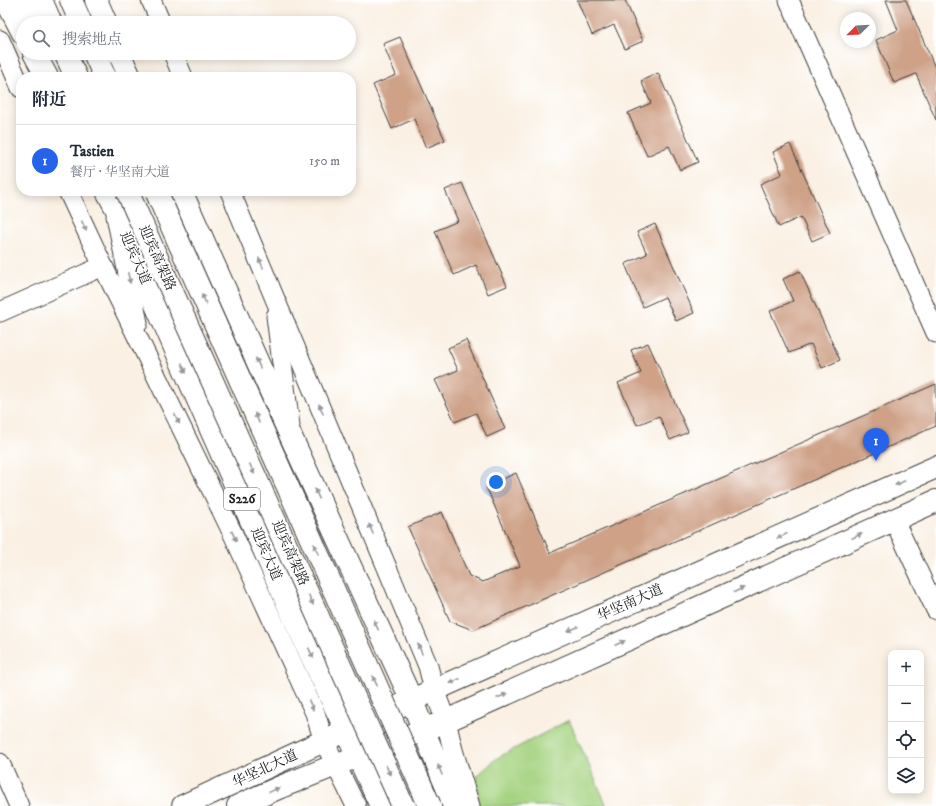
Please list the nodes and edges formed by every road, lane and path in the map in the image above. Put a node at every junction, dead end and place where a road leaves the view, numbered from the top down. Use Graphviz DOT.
graph roads {
  1 [pos="6,0"];
  2 [pos="21,0"];
  3 [pos="41,0"];
  4 [pos="71,0"];
  5 [pos="96,0"];
  6 [pos="151,0"];
  7 [pos="789,0"];
  8 [pos="28,16"];
  9 [pos="48,16"];
  10 [pos="78,16"];
  11 [pos="103,16"];
  12 [pos="158,16"];
  13 [pos="16,19"];
  14 [pos="0,40"];
  15 [pos="38,60"];
  16 [pos="47,60"];
  17 [pos="68,60"];
  18 [pos="97,60"];
  19 [pos="122,60"];
  20 [pos="176,60"];
  21 [pos="44,72"];
  22 [pos="53,72"];
  23 [pos="74,72"];
  24 [pos="103,72"];
  25 [pos="128,72"];
  26 [pos="181,72"];
  27 [pos="16,77"];
  28 [pos="70,196"];
  29 [pos="108,196"];
  30 [pos="109,196"];
  31 [pos="129,196"];
  32 [pos="158,196"];
  33 [pos="183,196"];
  34 [pos="232,196"];
  35 [pos="115,212"];
  36 [pos="103,266"];
  37 [pos="273,291"];
  38 [pos="0,312"];
  39 [pos="936,332"];
  40 [pos="143,347"];
  41 [pos="292,439"];
  42 [pos="240,442"];
  43 [pos="936,467"];
  44 [pos="936,501"];
  45 [pos="894,520"];
  46 [pos="936,610"];
  47 [pos="434,690"];
  48 [pos="412,701"];
  49 [pos="446,721"];
  50 [pos="424,730"];
  51 [pos="346,732"];
  52 [pos="324,741"];
  53 [pos="358,757"];
  54 [pos="0,763"];
  55 [pos="336,765"];
  56 [pos="19,806"];
  57 [pos="183,806"];
  58 [pos="238,806"];
  59 [pos="356,806"];
  60 [pos="381,806"];
  61 [pos="403,806"];
  62 [pos="430,806"];
  63 [pos="454,806"];
  64 [pos="470,806"];
  1 -- 13 [label="main road"];
  2 -- 8 [label="main road"];
  3 -- 9 [label="main road"];
  4 -- 10 [label="main road"];
  5 -- 11 [label="main road"];
  6 -- 12 [label="street"];
  7 -- 39 [label="street"];
  14 -- 27 [label="street"];
  15 -- 21 [label="main road"];
  16 -- 22 [label="main road"];
  17 -- 23 [label="main road"];
  18 -- 24 [label="main road"];
  19 -- 25 [label="main road"];
  20 -- 26 [label="street"];
  28 -- 36 [label="street, one-way"];
  29 -- 35 [label="main road, 迎宾大道 / S226"];
  30 -- 42 [label="main road, bridge"];
  31 -- 42 [label="main road, 迎宾高架路, bridge"];
  62 -- 32 [label="main road, 迎宾高架路, one-way, bridge"];
  41 -- 33 [label="main road, one-way"];
  37 -- 34 [label="street, one-way"];
  35 -- 40 [label="street, one-way"];
  35 -- 51 [label="main road, 迎宾大道 / S226, one-way"];
  36 -- 38 [label="street"];
  36 -- 40 [label="street"];
  37 -- 41 [label="street"];
  47 -- 37 [label="street, one-way"];
  40 -- 52 [label="street, one-way"];
  48 -- 41 [label="main road, one-way"];
  42 -- 61 [label="main road, 迎宾高架路, one-way, bridge"];
  43 -- 47 [label="main road, 华坚南大道, one-way"];
  44 -- 45 [label="main road"];
  45 -- 46 [label="street"];
  49 -- 45 [label="main road, one-way"];
  47 -- 48 [label="main road, 华坚南大道"];
  47 -- 49 [label="street"];
  48 -- 50 [label="main road"];
  48 -- 51 [label="main road, 华坚南大道"];
  49 -- 50 [label="main road"];
  49 -- 64 [label="street"];
  50 -- 53 [label="main road"];
  63 -- 50 [label="main road, one-way"];
  51 -- 52 [label="main road, 华坚南大道"];
  51 -- 53 [label="main road, 迎宾大道 / S226"];
  52 -- 55 [label="street"];
  52 -- 57 [label="main road, 华坚北大道"];
  53 -- 55 [label="main road"];
  53 -- 60 [label="main road, 迎宾大道 / S226"];
  54 -- 56 [label="street"];
  58 -- 55 [label="main road, 华坚北大道, one-way"];
  55 -- 59 [label="street"];
}
